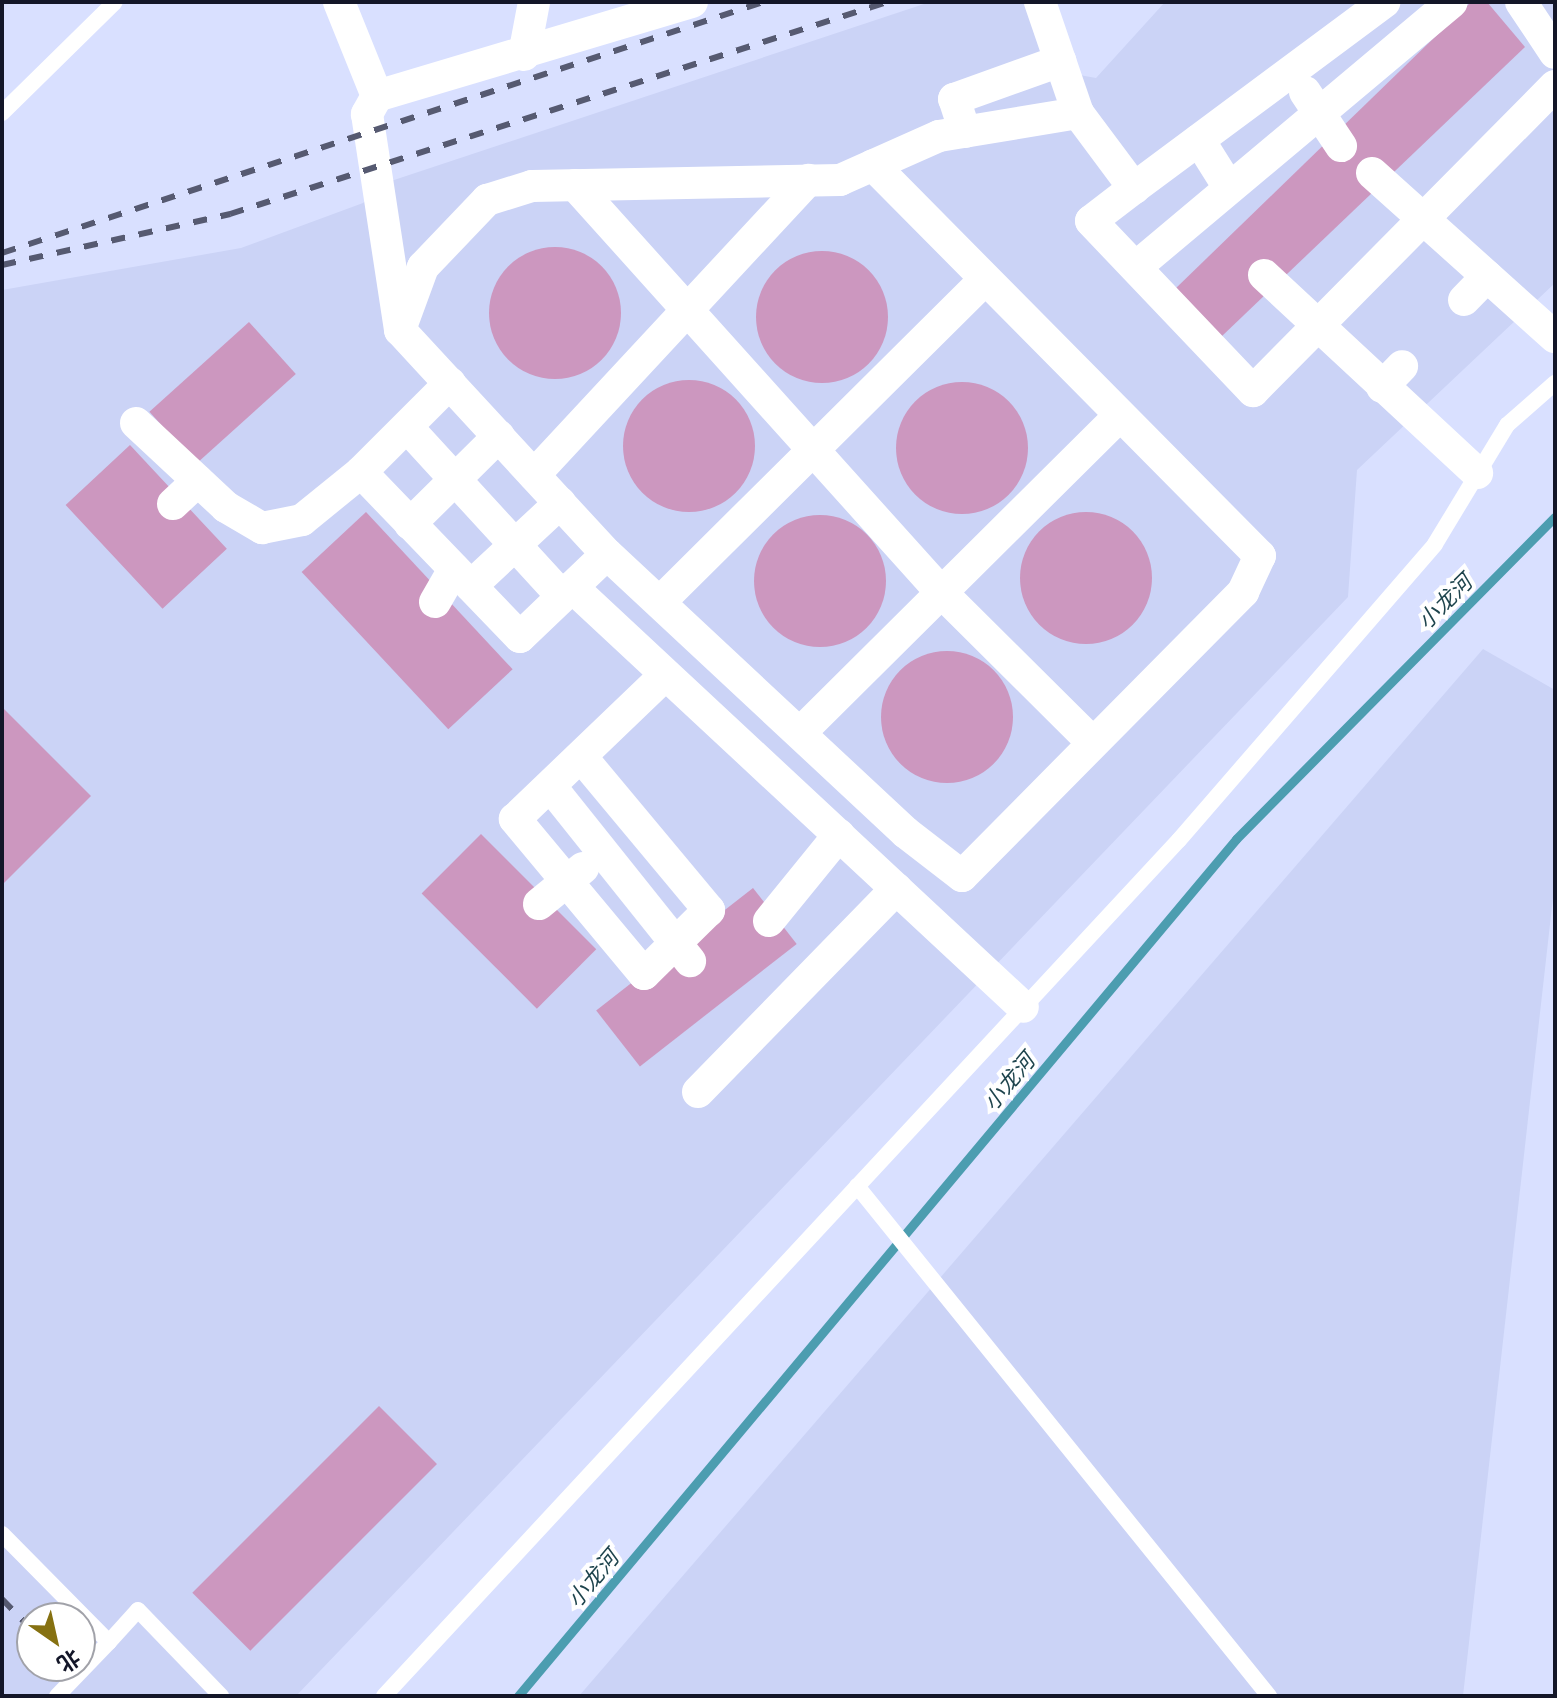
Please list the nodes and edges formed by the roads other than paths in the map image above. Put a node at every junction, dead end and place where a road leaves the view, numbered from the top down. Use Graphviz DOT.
graph roads {
  1 [pos="115,2"];
  2 [pos="339,2"];
  3 [pos="534,2"];
  4 [pos="692,2"];
  5 [pos="1040,2"];
  6 [pos="1452,2"];
  7 [pos="1521,2"];
  8 [pos="1382,4"];
  9 [pos="1404,39"];
  10 [pos="1555,53"];
  11 [pos="524,55"];
  12 [pos="1060,61"];
  13 [pos="1291,71"];
  14 [pos="1007,80"];
  15 [pos="1555,86"];
  16 [pos="377,96"];
  17 [pos="1317,109"];
  18 [pos="2,113"];
  19 [pos="1078,113"];
  20 [pos="1022,124"];
  21 [pos="965,132"];
  22 [pos="1199,140"];
  23 [pos="1341,146"];
  24 [pos="873,165"];
  25 [pos="1372,173"];
  26 [pos="808,180"];
  27 [pos="575,185"];
  28 [pos="1228,186"];
  29 [pos="1134,188"];
  30 [pos="1424,219"];
  31 [pos="1136,267"];
  32 [pos="1264,275"];
  33 [pos="1487,276"];
  34 [pos="984,280"];
  35 [pos="1464,300"];
  36 [pos="690,308"];
  37 [pos="1316,327"];
  38 [pos="400,330"];
  39 [pos="1555,337"];
  40 [pos="450,383"];
  41 [pos="1555,383"];
  42 [pos="1118,417"];
  43 [pos="136,423"];
  44 [pos="407,427"];
  45 [pos="499,436"];
  46 [pos="820,449"];
  47 [pos="361,472"];
  48 [pos="1477,473"];
  49 [pos="534,475"];
  50 [pos="455,479"];
  51 [pos="198,481"];
  52 [pos="560,503"];
  53 [pos="173,504"];
  54 [pos="410,524"];
  55 [pos="515,545"];
  56 [pos="607,554"];
  57 [pos="463,578"];
  58 [pos="567,592"];
  59 [pos="941,592"];
  60 [pos="663,599"];
  61 [pos="435,602"];
  62 [pos="665,675"];
  63 [pos="800,733"];
  64 [pos="1093,743"];
  65 [pos="583,759"];
  66 [pos="551,787"];
  67 [pos="636,823"];
  68 [pos="839,835"];
  69 [pos="603,852"];
  70 [pos="677,872"];
  71 [pos="567,882"];
  72 [pos="896,889"];
  73 [pos="539,904"];
  74 [pos="645,905"];
  75 [pos="769,921"];
  76 [pos="610,933"];
  77 [pos="682,952"];
  78 [pos="1023,1007"];
  79 [pos="698,1092"];
  80 [pos="857,1186"];
  81 [pos="2,1534"];
  82 [pos="109,1642"];
  83 [pos="57,1696"];
  84 [pos="221,1696"];
  85 [pos="384,1696"];
  86 [pos="1269,1696"];
  1 -- 18 [label="lane"];
  2 -- 16 [label="street"];
  3 -- 11 [label="street"];
  4 -- 11 [label="street"];
  5 -- 12 [label="street"];
  6 -- 9 [label="street"];
  7 -- 10 [label="street"];
  8 -- 9 [label="street"];
  8 -- 13 [label="street"];
  9 -- 17 [label="street"];
  11 -- 16 [label="street"];
  12 -- 14 [label="street"];
  12 -- 19 [label="street"];
  13 -- 17 [label="street"];
  13 -- 22 [label="street"];
  14 -- 20 [label="street"];
  14 -- 21 [label="street"];
  15 -- 30 [label="street"];
  16 -- 38 [label="street"];
  17 -- 23 [label="street"];
  17 -- 28 [label="street"];
  19 -- 20 [label="street"];
  19 -- 29 [label="street"];
  20 -- 21 [label="street"];
  21 -- 24 [label="street"];
  22 -- 28 [label="street"];
  22 -- 29 [label="street"];
  24 -- 26 [label="street"];
  24 -- 34 [label="street"];
  25 -- 30 [label="street"];
  26 -- 27 [label="street"];
  26 -- 36 [label="street"];
  27 -- 36 [label="street"];
  27 -- 38 [label="street"];
  28 -- 31 [label="street"];
  29 -- 31 [label="street"];
  30 -- 33 [label="street"];
  30 -- 37 [label="street"];
  31 -- 37 [label="street"];
  32 -- 37 [label="street"];
  33 -- 35 [label="street"];
  33 -- 39 [label="street"];
  34 -- 42 [label="street"];
  34 -- 46 [label="street"];
  36 -- 46 [label="street"];
  36 -- 49 [label="street"];
  37 -- 48 [label="street"];
  38 -- 40 [label="street"];
  40 -- 44 [label="street"];
  40 -- 45 [label="street"];
  41 -- 48 [label="lane"];
  42 -- 59 [label="street"];
  42 -- 64 [label="street"];
  43 -- 51 [label="street"];
  44 -- 47 [label="street"];
  44 -- 50 [label="street"];
  45 -- 49 [label="street"];
  45 -- 50 [label="street"];
  46 -- 59 [label="street"];
  46 -- 60 [label="street"];
  47 -- 51 [label="street"];
  47 -- 54 [label="street"];
  48 -- 78 [label="lane"];
  49 -- 52 [label="street"];
  50 -- 54 [label="street"];
  50 -- 55 [label="street"];
  51 -- 53 [label="street"];
  52 -- 55 [label="street"];
  52 -- 56 [label="street"];
  54 -- 57 [label="street"];
  55 -- 57 [label="street"];
  55 -- 58 [label="street"];
  56 -- 58 [label="street"];
  56 -- 60 [label="street"];
  57 -- 58 [label="street"];
  57 -- 61 [label="street"];
  58 -- 62 [label="street"];
  59 -- 63 [label="street"];
  59 -- 64 [label="street"];
  60 -- 63 [label="street"];
  62 -- 65 [label="street"];
  62 -- 68 [label="street"];
  63 -- 64 [label="street"];
  65 -- 66 [label="street"];
  65 -- 67 [label="street"];
  66 -- 69 [label="street"];
  66 -- 71 [label="street"];
  67 -- 69 [label="street"];
  67 -- 70 [label="street"];
  68 -- 72 [label="street"];
  68 -- 75 [label="street"];
  69 -- 71 [label="street"];
  69 -- 74 [label="street"];
  70 -- 74 [label="street"];
  70 -- 77 [label="street"];
  71 -- 73 [label="street"];
  71 -- 76 [label="street"];
  72 -- 78 [label="street"];
  72 -- 79 [label="street"];
  74 -- 76 [label="street"];
  74 -- 77 [label="street"];
  76 -- 77 [label="street"];
  78 -- 80 [label="lane"];
  80 -- 85 [label="lane"];
  80 -- 86 [label="lane"];
  81 -- 82 [label="lane"];
  82 -- 83 [label="lane"];
  82 -- 84 [label="lane"];
}
